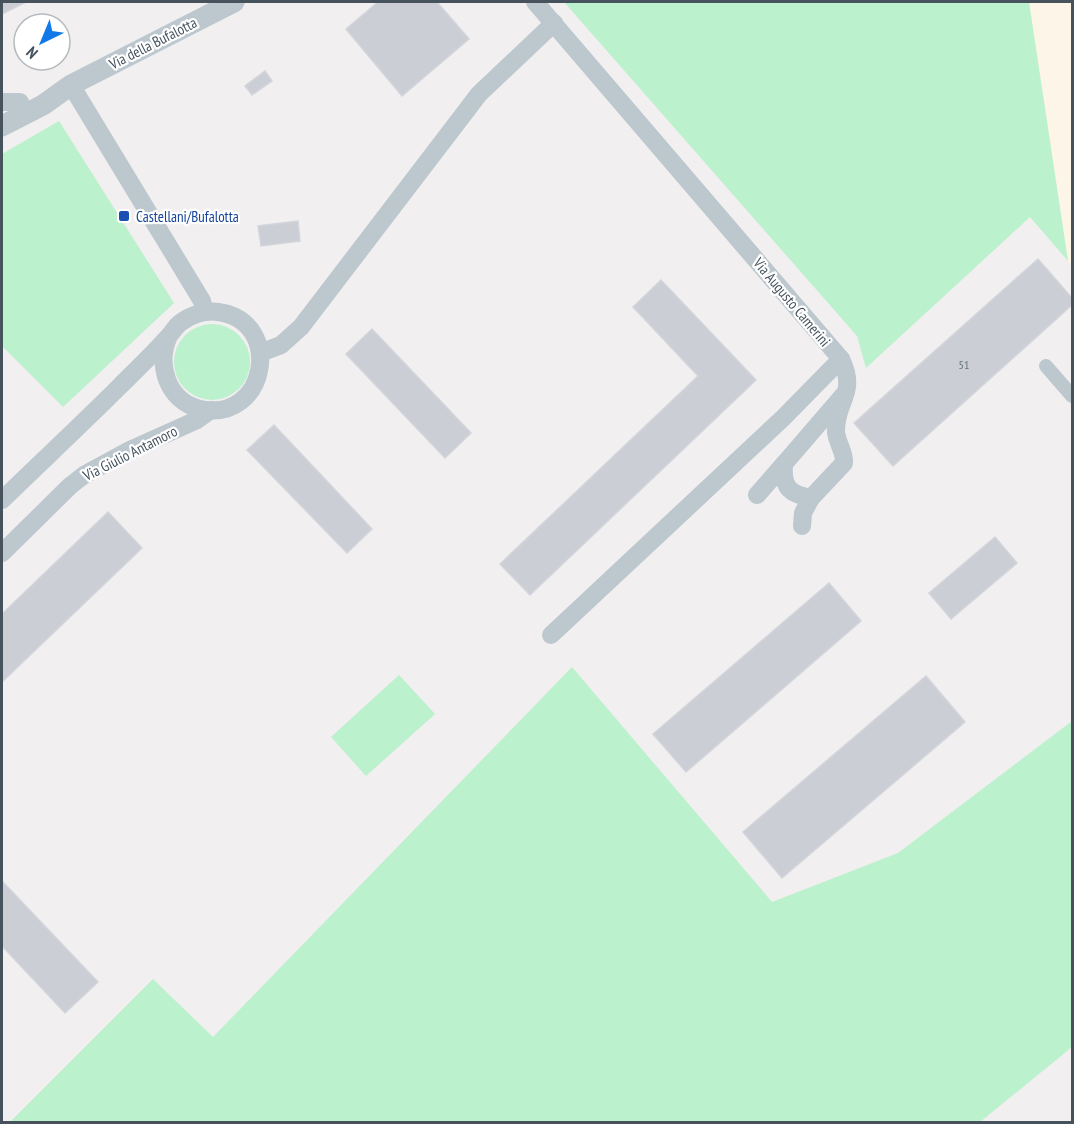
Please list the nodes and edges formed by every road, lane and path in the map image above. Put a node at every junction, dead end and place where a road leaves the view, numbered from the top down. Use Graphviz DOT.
graph roads {
  1 [pos="234,2"];
  2 [pos="535,2"];
  3 [pos="554,23"];
  4 [pos="71,85"];
  5 [pos="8,105"];
  6 [pos="2,126"];
  7 [pos="205,312"];
  8 [pos="169,336"];
  9 [pos="260,352"];
  10 [pos="841,359"];
  11 [pos="1046,366"];
  12 [pos="846,392"];
  13 [pos="1072,396"];
  14 [pos="211,410"];
  15 [pos="784,464"];
  16 [pos="757,495"];
  17 [pos="811,498"];
  18 [pos="2,500"];
  19 [pos="801,526"];
  20 [pos="2,552"];
  21 [pos="551,635"];
  1 -- 4 [label="street, Via della Bufalotta"];
  2 -- 3 [label="street, Via Augusto Camerini"];
  3 -- 9 [label="street"];
  3 -- 10 [label="street, Via Augusto Camerini"];
  4 -- 5 [label="street, Via della Bufalotta"];
  4 -- 6 [label="street, Via della Bufalotta"];
  4 -- 7 [label="street"];
  7 -- 8 [label="street"];
  7 -- 9 [label="street"];
  8 -- 14 [label="street"];
  8 -- 18 [label="street"];
  9 -- 14 [label="street, Via Giulio Antamoro"];
  10 -- 12 [label="street"];
  10 -- 21 [label="street, Via Augusto Camerini"];
  11 -- 13 [label="street"];
  12 -- 15 [label="street"];
  12 -- 17 [label="street"];
  14 -- 20 [label="street, Via Giulio Antamoro"];
  15 -- 16 [label="street"];
  15 -- 17 [label="street"];
  17 -- 19 [label="street"];
}
